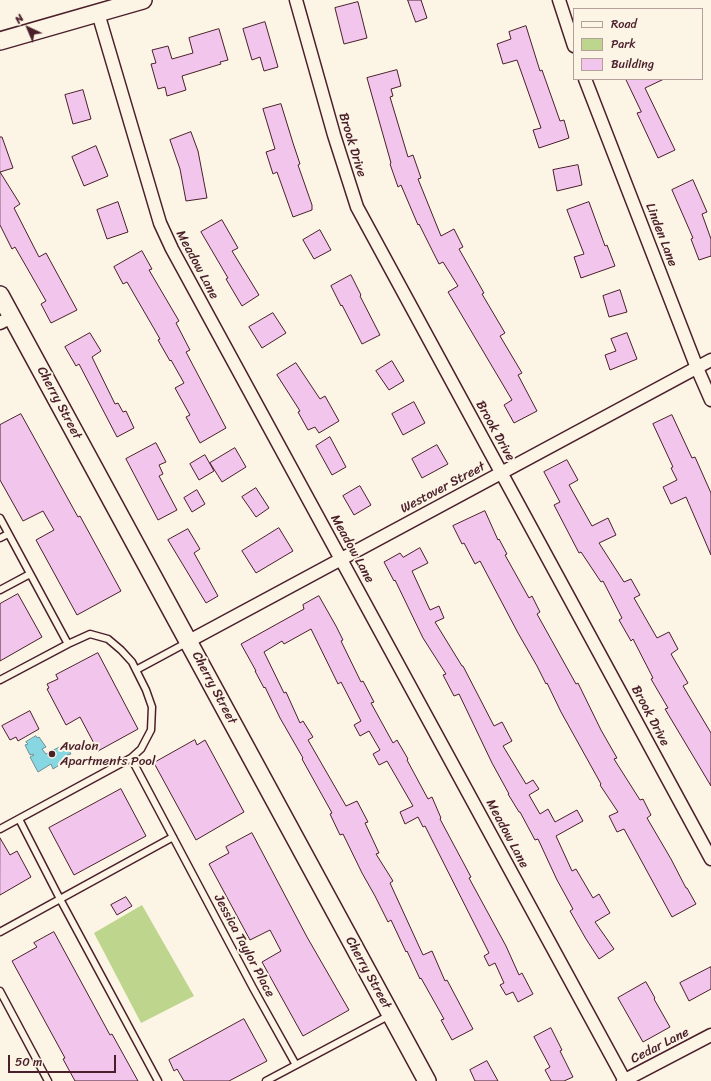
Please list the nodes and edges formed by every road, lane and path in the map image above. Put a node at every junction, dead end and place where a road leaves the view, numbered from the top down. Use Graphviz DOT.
graph roads {
  1 [pos="143,0"];
  2 [pos="296,0"];
  3 [pos="559,0"];
  4 [pos="98,13"];
  5 [pos="0,41"];
  6 [pos="573,43"];
  7 [pos="586,80"];
  8 [pos="0,295"];
  9 [pos="6,320"];
  10 [pos="711,360"];
  11 [pos="697,368"];
  12 [pos="711,400"];
  13 [pos="502,473"];
  14 [pos="0,518"];
  15 [pos="8,534"];
  16 [pos="0,538"];
  17 [pos="342,559"];
  18 [pos="30,574"];
  19 [pos="0,590"];
  20 [pos="189,641"];
  21 [pos="68,644"];
  22 [pos="136,670"];
  23 [pos="0,680"];
  24 [pos="131,758"];
  25 [pos="19,819"];
  26 [pos="0,829"];
  27 [pos="173,837"];
  28 [pos="711,859"];
  29 [pos="60,900"];
  30 [pos="0,932"];
  31 [pos="0,991"];
  32 [pos="391,1014"];
  33 [pos="711,1035"];
  34 [pos="296,1065"];
  35 [pos="48,1081"];
  36 [pos="158,1081"];
  37 [pos="266,1081"];
  38 [pos="427,1081"];
  39 [pos="624,1081"];
  1 -- 4 [label="street"];
  2 -- 13 [label="street, Brook Drive"];
  3 -- 6 [label="street"];
  4 -- 5 [label="street"];
  4 -- 17 [label="street, Meadow Lane"];
  7 -- 11 [label="street, Linden Lane"];
  8 -- 9 [label="street, Cherry Street"];
  9 -- 20 [label="street, Cherry Street"];
  10 -- 11 [label="street, Westover Street"];
  11 -- 12 [label="street, Linden Lane"];
  11 -- 13 [label="street, Westover Street"];
  13 -- 17 [label="street, Westover Street"];
  13 -- 28 [label="street, Brook Drive"];
  14 -- 15 [label="lane"];
  15 -- 16 [label="lane"];
  15 -- 18 [label="lane"];
  17 -- 20 [label="street, Westover Street"];
  17 -- 39 [label="street, Meadow Lane"];
  18 -- 19 [label="lane"];
  18 -- 21 [label="lane"];
  20 -- 22 [label="lane"];
  20 -- 32 [label="street, Cherry Street"];
  21 -- 22 [label="lane"];
  21 -- 23 [label="lane"];
  22 -- 24 [label="lane"];
  24 -- 25 [label="lane"];
  24 -- 27 [label="lane, Jessica Taylor Place"];
  25 -- 26 [label="lane"];
  25 -- 29 [label="lane"];
  27 -- 29 [label="lane"];
  27 -- 34 [label="lane, Jessica Taylor Place"];
  29 -- 30 [label="lane"];
  29 -- 36 [label="lane"];
  31 -- 35 [label="lane"];
  32 -- 34 [label="lane"];
  32 -- 38 [label="street, Cherry Street"];
  33 -- 39 [label="street, Cedar Lane"];
  34 -- 37 [label="lane"];
}
